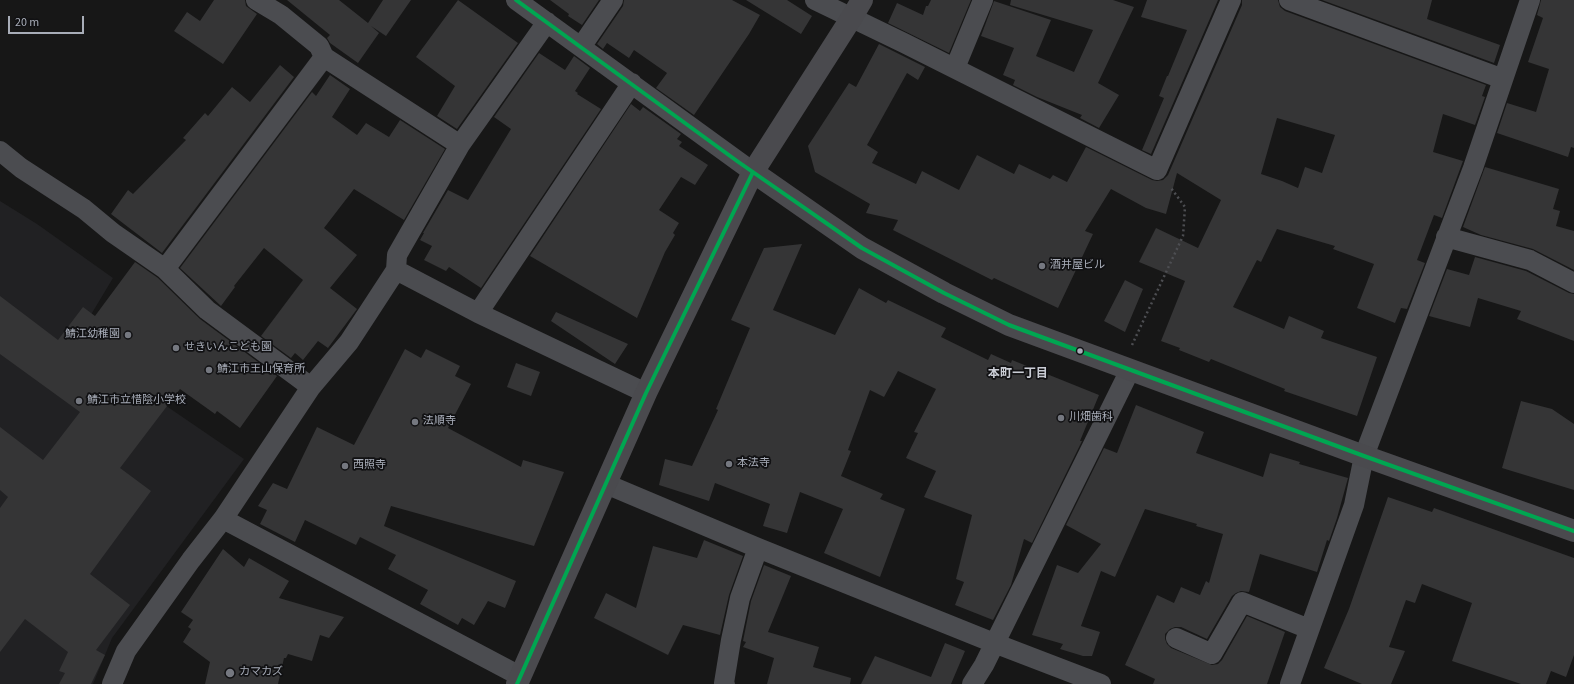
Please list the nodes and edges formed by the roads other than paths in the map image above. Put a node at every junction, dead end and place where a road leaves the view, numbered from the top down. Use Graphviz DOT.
graph roads {
  1 [pos="256,0"];
  2 [pos="516,0"];
  3 [pos="613,0"];
  4 [pos="815,0"];
  5 [pos="983,0"];
  6 [pos="1231,0"];
  7 [pos="1289,0"];
  8 [pos="1530,0"];
  9 [pos="857,9"];
  10 [pos="547,22"];
  11 [pos="581,47"];
  12 [pos="324,57"];
  13 [pos="955,68"];
  14 [pos="1503,78"];
  15 [pos="632,83"];
  16 [pos="460,145"];
  17 [pos="0,151"];
  18 [pos="753,172"];
  19 [pos="1446,237"];
  20 [pos="165,269"];
  21 [pos="396,270"];
  22 [pos="1574,283"];
  23 [pos="478,313"];
  24 [pos="1126,368"];
  25 [pos="311,387"];
  26 [pos="646,393"];
  27 [pos="1364,456"];
  28 [pos="606,484"];
  29 [pos="223,519"];
  30 [pos="1574,531"];
  31 [pos="758,548"];
  32 [pos="1309,629"];
  33 [pos="1176,638"];
  34 [pos="994,643"];
  35 [pos="519,680"];
  36 [pos="112,684"];
  37 [pos="725,684"];
  38 [pos="972,684"];
  39 [pos="1101,684"];
  40 [pos="1290,684"];
  1 -- 12 [label="street"];
  2 -- 10 [label="street"];
  3 -- 11 [label="street"];
  4 -- 9 [label="street"];
  5 -- 13 [label="street"];
  6 -- 13 [label="street"];
  7 -- 14 [label="street"];
  8 -- 14 [label="street"];
  9 -- 13 [label="street"];
  9 -- 18 [label="main road"];
  10 -- 11 [label="street"];
  10 -- 16 [label="street"];
  11 -- 15 [label="street"];
  12 -- 16 [label="street"];
  12 -- 20 [label="street"];
  14 -- 19 [label="street"];
  15 -- 18 [label="street"];
  15 -- 23 [label="street"];
  16 -- 21 [label="street"];
  17 -- 20 [label="street"];
  18 -- 24 [label="main road"];
  18 -- 26 [label="main road"];
  19 -- 22 [label="street"];
  19 -- 27 [label="street"];
  20 -- 25 [label="street"];
  21 -- 23 [label="street"];
  21 -- 25 [label="street"];
  23 -- 26 [label="street"];
  24 -- 27 [label="main road"];
  24 -- 34 [label="street"];
  25 -- 29 [label="street"];
  26 -- 28 [label="main road"];
  27 -- 30 [label="main road"];
  27 -- 32 [label="street"];
  28 -- 31 [label="street"];
  28 -- 35 [label="main road"];
  29 -- 35 [label="street"];
  29 -- 36 [label="street"];
  31 -- 34 [label="street"];
  31 -- 37 [label="street"];
  32 -- 33 [label="street"];
  32 -- 40 [label="street"];
  34 -- 38 [label="street"];
  34 -- 39 [label="street"];
}
